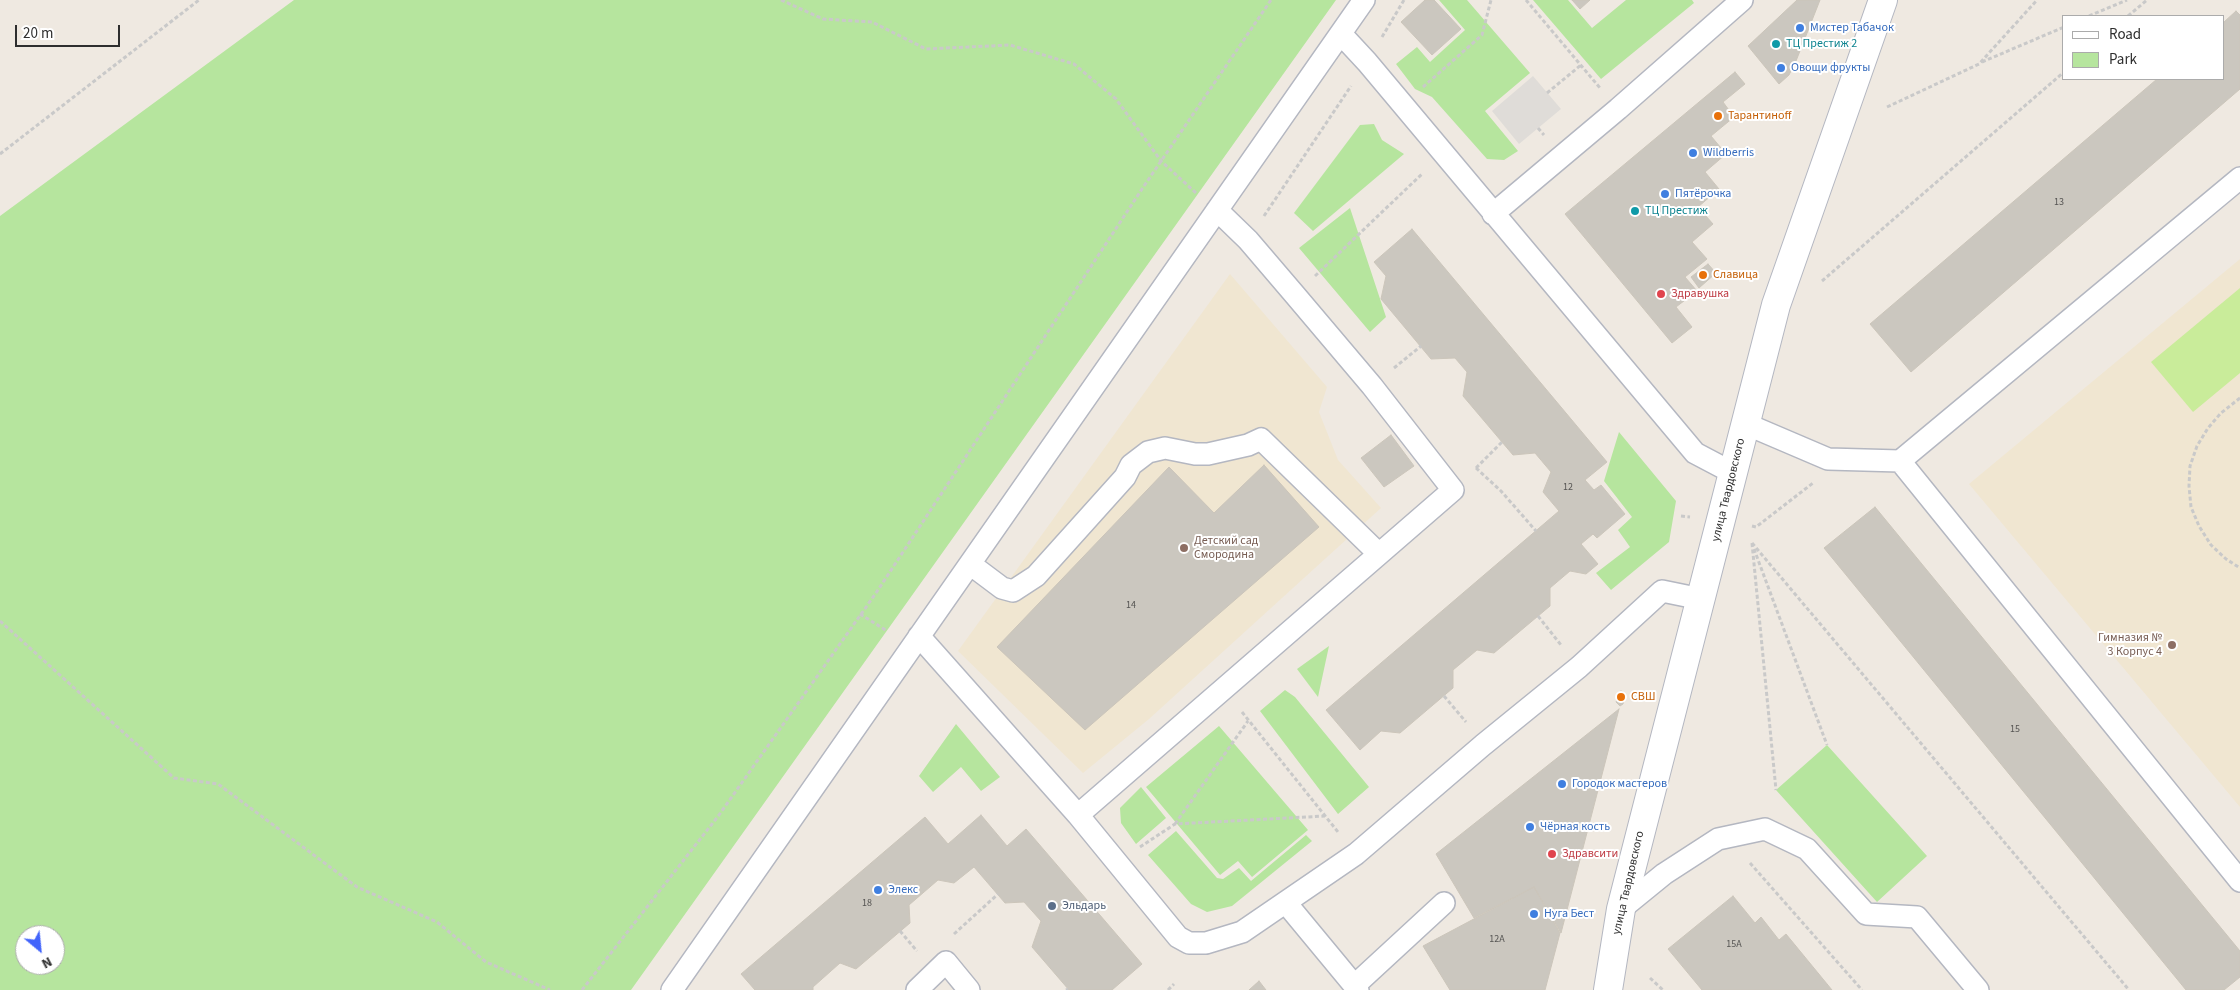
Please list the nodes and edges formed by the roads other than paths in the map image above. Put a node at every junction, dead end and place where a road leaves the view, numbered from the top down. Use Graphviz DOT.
graph roads {
  1 [pos="1364,0"];
  2 [pos="1742,0"];
  3 [pos="1883,0"];
  4 [pos="1341,34"];
  5 [pos="2240,178"];
  6 [pos="1217,210"];
  7 [pos="1493,214"];
  8 [pos="1746,424"];
  9 [pos="1900,461"];
  10 [pos="1733,473"];
  11 [pos="1379,554"];
  12 [pos="970,564"];
  13 [pos="1701,599"];
  14 [pos="919,636"];
  15 [pos="1078,815"];
  16 [pos="2240,881"];
  17 [pos="1286,903"];
  18 [pos="1444,903"];
  19 [pos="1621,909"];
  20 [pos="1356,988"];
  21 [pos="672,990"];
  22 [pos="917,990"];
  23 [pos="969,990"];
  24 [pos="1608,990"];
  25 [pos="1978,990"];
  1 -- 4 [label="lane"];
  2 -- 7 [label="lane"];
  3 -- 8 [label="street, улица Твардовского"];
  4 -- 6 [label="lane"];
  4 -- 7 [label="lane"];
  5 -- 9 [label="lane"];
  6 -- 11 [label="lane"];
  6 -- 12 [label="lane"];
  7 -- 10 [label="lane"];
  8 -- 9 [label="lane"];
  8 -- 10 [label="street, улица Твардовского"];
  9 -- 16 [label="lane"];
  10 -- 13 [label="street, улица Твардовского"];
  11 -- 12 [label="lane"];
  11 -- 15 [label="lane"];
  12 -- 14 [label="lane"];
  13 -- 17 [label="lane"];
  13 -- 19 [label="street, улица Твардовского"];
  14 -- 15 [label="lane"];
  14 -- 21 [label="lane"];
  15 -- 17 [label="lane"];
  17 -- 20 [label="lane"];
  18 -- 20 [label="lane"];
  19 -- 24 [label="street, улица Твардовского"];
  19 -- 25 [label="lane"];
  22 -- 23 [label="lane"];
}
